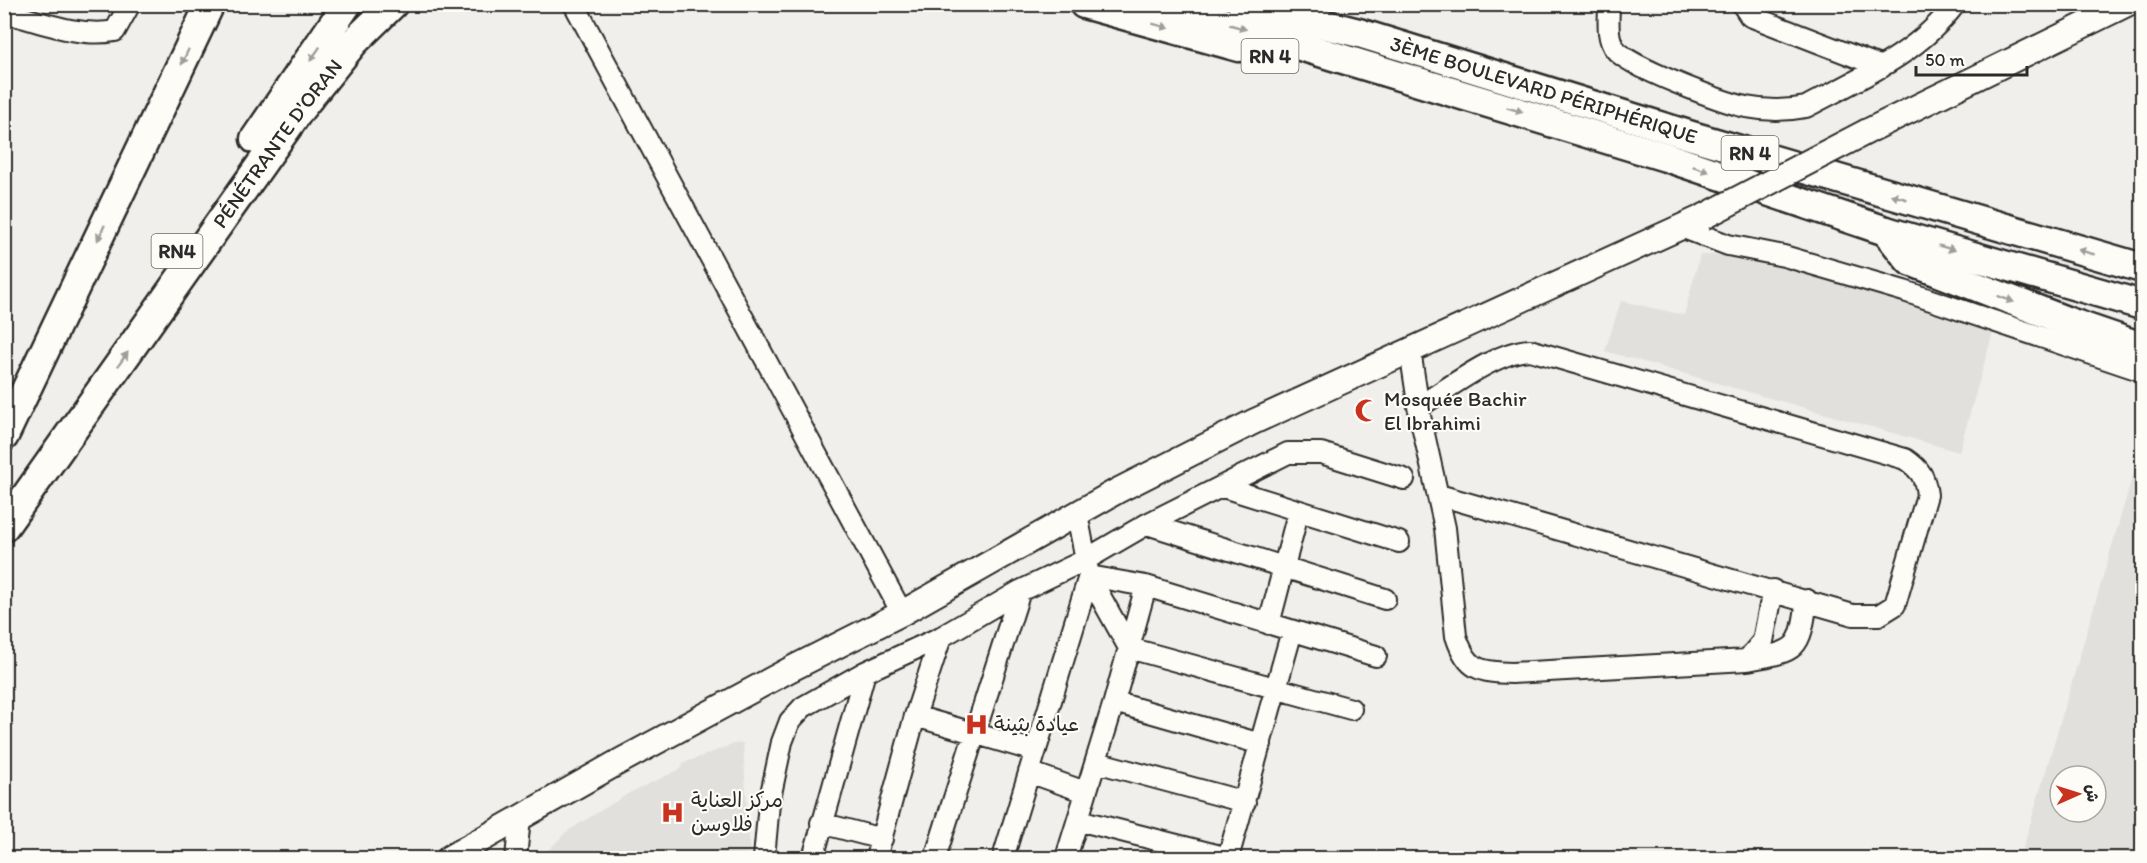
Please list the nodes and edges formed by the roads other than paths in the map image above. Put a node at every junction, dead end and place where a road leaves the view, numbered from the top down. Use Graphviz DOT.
graph roads {
  1 [pos="130,4"];
  2 [pos="210,4"];
  3 [pos="347,4"];
  4 [pos="393,4"];
  5 [pos="574,4"];
  6 [pos="1084,4"];
  7 [pos="1162,4"];
  8 [pos="1242,4"];
  9 [pos="1296,4"];
  10 [pos="1609,4"];
  11 [pos="1742,4"];
  12 [pos="1955,4"];
  13 [pos="2121,6"];
  14 [pos="4,12"];
  15 [pos="1359,33"];
  16 [pos="1882,66"];
  17 [pos="1460,93"];
  18 [pos="1692,222"];
  19 [pos="1886,231"];
  20 [pos="2142,268"];
  21 [pos="2142,305"];
  22 [pos="2142,347"];
  23 [pos="1410,350"];
  24 [pos="2142,371"];
  25 [pos="1418,407"];
  26 [pos="4,436"];
  27 [pos="1404,479"];
  28 [pos="1223,487"];
  29 [pos="4,495"];
  30 [pos="1439,495"];
  31 [pos="1298,513"];
  32 [pos="1077,514"];
  33 [pos="1147,524"];
  34 [pos="4,527"];
  35 [pos="1399,542"];
  36 [pos="1283,567"];
  37 [pos="1087,568"];
  38 [pos="1146,586"];
  39 [pos="1773,590"];
  40 [pos="1020,591"];
  41 [pos="1385,599"];
  42 [pos="1807,600"];
  43 [pos="902,613"];
  44 [pos="1269,624"];
  45 [pos="1292,631"];
  46 [pos="941,637"];
  47 [pos="1129,648"];
  48 [pos="1376,656"];
  49 [pos="1747,660"];
  50 [pos="865,672"];
  51 [pos="1277,688"];
  52 [pos="1114,702"];
  53 [pos="1351,708"];
  54 [pos="915,716"];
  55 [pos="975,735"];
  56 [pos="1261,744"];
  57 [pos="1035,751"];
  58 [pos="1096,762"];
  59 [pos="1029,772"];
  60 [pos="1085,792"];
  61 [pos="1245,802"];
  62 [pos="520,818"];
  63 [pos="1078,820"];
  64 [pos="821,823"];
  65 [pos="882,839"];
  66 [pos="449,858"];
  67 [pos="516,858"];
  68 [pos="764,858"];
  69 [pos="813,858"];
  70 [pos="876,858"];
  71 [pos="935,858"];
  72 [pos="1003,858"];
  73 [pos="1066,858"];
  1 -- 14 [label="street"];
  2 -- 26 [label="highway, one-way"];
  3 -- 29 [label="highway, PÉNÉTRANTE D'ORAN / RN4, one-way"];
  34 -- 4 [label="highway, PÉNÉTRANTE D'ORAN / RN4, one-way"];
  5 -- 43 [label="street"];
  6 -- 17 [label="highway, 3ÈME BOULEVARD PÉRIPHÉRIQUE / RN 4, one-way"];
  7 -- 17 [label="highway, 3ÈME BOULEVARD PÉRIPHÉRIQUE / RN 4, one-way"];
  8 -- 15 [label="highway, 3ÈME BOULEVARD PÉRIPHÉRIQUE / RN 4"];
  9 -- 15 [label="highway, 3ÈME BOULEVARD PÉRIPHÉRIQUE / RN 4"];
  10 -- 16 [label="street"];
  11 -- 16 [label="street"];
  12 -- 16 [label="street"];
  13 -- 18 [label="main road, bridge"];
  20 -- 15 [label="highway, 3ÈME BOULEVARD PÉRIPHÉRIQUE / RN 4, one-way"];
  17 -- 19 [label="highway, 3ÈME BOULEVARD PÉRIPHÉRIQUE / RN 4, one-way"];
  18 -- 23 [label="main road"];
  18 -- 24 [label="street"];
  19 -- 21 [label="highway, 3ÈME BOULEVARD PÉRIPHÉRIQUE / RN 4, one-way"];
  19 -- 22 [label="highway, one-way"];
  23 -- 25 [label="street"];
  23 -- 32 [label="main road"];
  25 -- 30 [label="street"];
  25 -- 42 [label="street"];
  27 -- 28 [label="street"];
  28 -- 31 [label="street"];
  28 -- 33 [label="street"];
  30 -- 39 [label="street"];
  30 -- 49 [label="street"];
  31 -- 35 [label="street"];
  31 -- 36 [label="street"];
  32 -- 37 [label="street"];
  32 -- 43 [label="main road"];
  33 -- 36 [label="street"];
  33 -- 37 [label="street"];
  36 -- 41 [label="street"];
  36 -- 44 [label="street"];
  37 -- 38 [label="street"];
  37 -- 40 [label="street"];
  37 -- 47 [label="street"];
  37 -- 57 [label="street"];
  38 -- 44 [label="street"];
  38 -- 47 [label="street"];
  39 -- 42 [label="street"];
  39 -- 49 [label="street"];
  40 -- 46 [label="street"];
  40 -- 55 [label="street"];
  42 -- 49 [label="street"];
  43 -- 62 [label="main road"];
  44 -- 45 [label="street"];
  45 -- 48 [label="street"];
  45 -- 51 [label="street"];
  46 -- 50 [label="street"];
  46 -- 54 [label="street"];
  47 -- 51 [label="street"];
  47 -- 52 [label="street"];
  50 -- 64 [label="street"];
  50 -- 68 [label="street"];
  51 -- 53 [label="street"];
  51 -- 56 [label="street"];
  52 -- 56 [label="street"];
  52 -- 58 [label="street"];
  54 -- 55 [label="street"];
  54 -- 65 [label="street"];
  55 -- 57 [label="street"];
  55 -- 71 [label="street"];
  56 -- 61 [label="street"];
  57 -- 59 [label="street"];
  58 -- 60 [label="street"];
  58 -- 61 [label="street"];
  59 -- 60 [label="street"];
  59 -- 72 [label="street"];
  60 -- 63 [label="street"];
  61 -- 63 [label="street"];
  62 -- 66 [label="main road"];
  62 -- 67 [label="street"];
  63 -- 73 [label="street"];
  64 -- 65 [label="street"];
  64 -- 69 [label="street"];
  65 -- 70 [label="street"];
}
